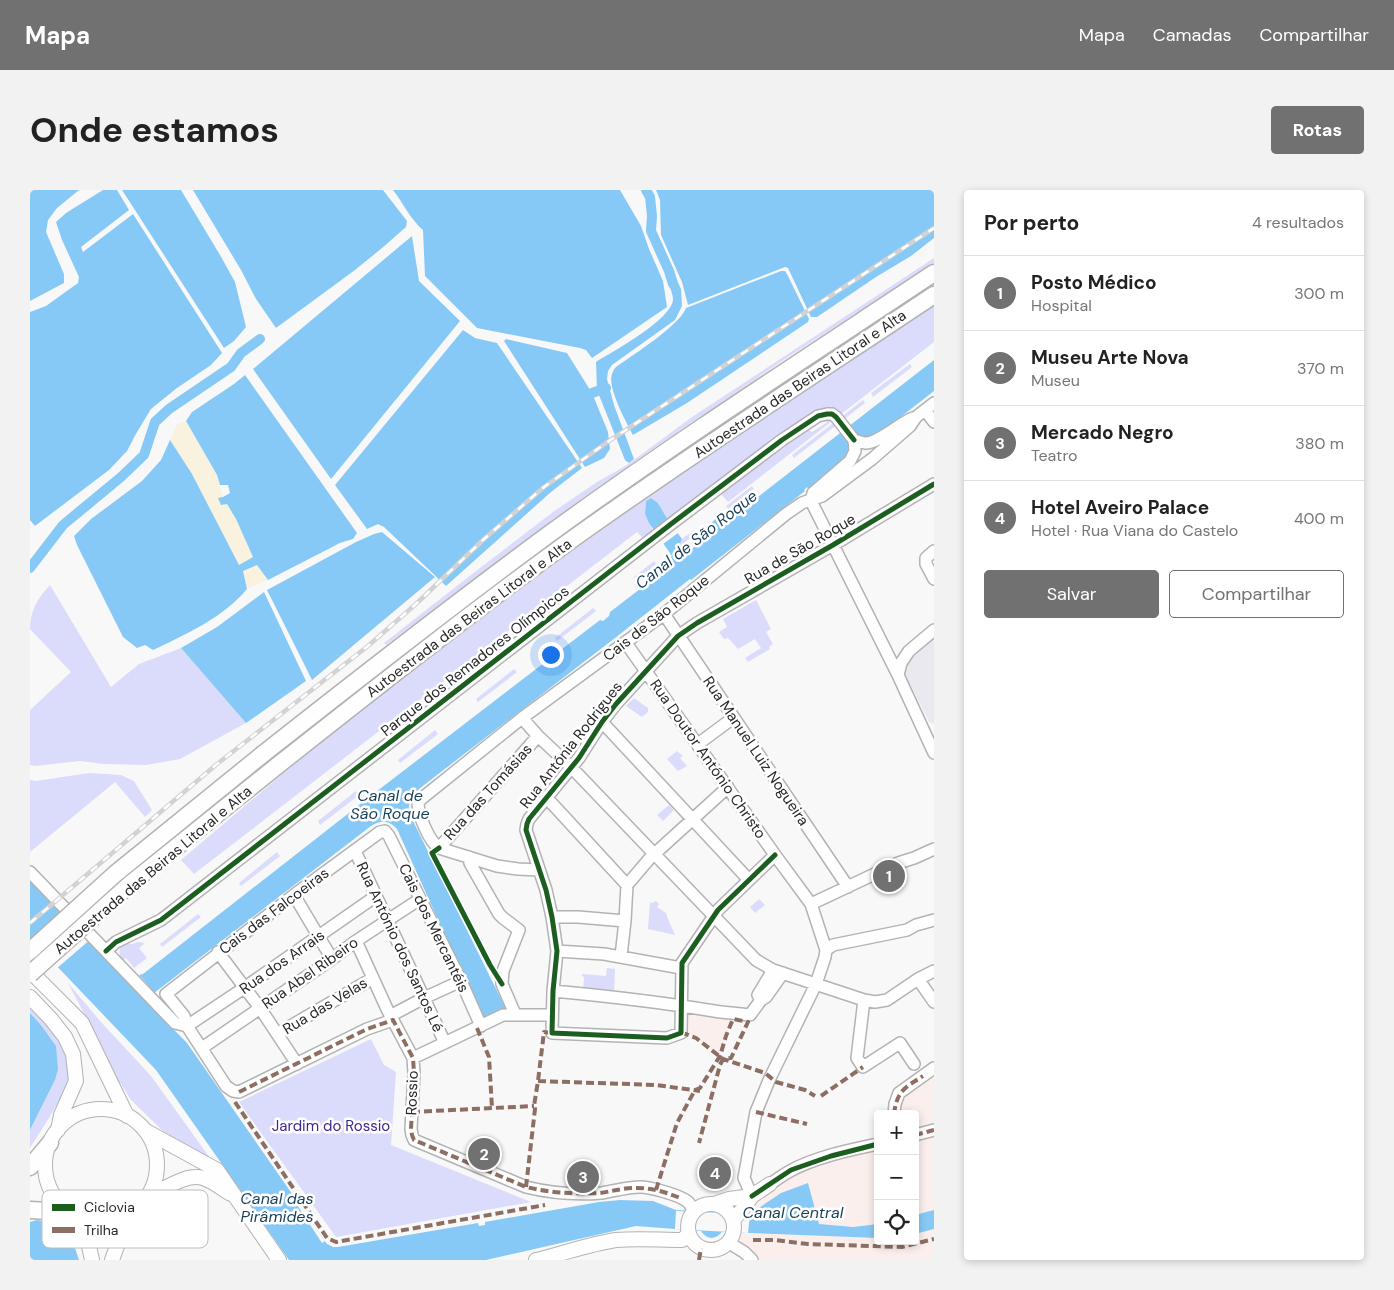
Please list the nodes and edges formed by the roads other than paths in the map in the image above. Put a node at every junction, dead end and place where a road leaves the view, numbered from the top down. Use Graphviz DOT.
graph roads {
  1 [pos="934,273"];
  2 [pos="934,296"];
  3 [pos="925,410"];
  4 [pos="934,422"];
  5 [pos="854,440"];
  6 [pos="934,484"];
  7 [pos="811,500"];
  8 [pos="833,545"];
  9 [pos="934,552"];
  10 [pos="934,579"];
  11 [pos="664,614"];
  12 [pos="934,630"];
  13 [pos="678,636"];
  14 [pos="626,643"];
  15 [pos="646,671"];
  16 [pos="898,675"];
  17 [pos="522,718"];
  18 [pos="733,718"];
  19 [pos="602,722"];
  20 [pos="538,736"];
  21 [pos="698,744"];
  22 [pos="932,744"];
  23 [pos="571,768"];
  24 [pos="728,787"];
  25 [pos="546,797"];
  26 [pos="692,819"];
  27 [pos="385,831"];
  28 [pos="439,848"];
  29 [pos="934,849"];
  30 [pos="355,850"];
  31 [pos="654,854"];
  32 [pos="775,855"];
  33 [pos="469,857"];
  34 [pos="539,870"];
  35 [pos="30,872"];
  36 [pos="749,880"];
  37 [pos="627,886"];
  38 [pos="848,887"];
  39 [pos="294,895"];
  40 [pos="376,896"];
  41 [pos="420,899"];
  42 [pos="811,904"];
  43 [pos="714,916"];
  44 [pos="552,917"];
  45 [pos="387,920"];
  46 [pos="934,920"];
  47 [pos="625,921"];
  48 [pos="319,937"];
  49 [pos="356,941"];
  50 [pos="557,950"];
  51 [pos="826,950"];
  52 [pos="30,951"];
  53 [pos="106,951"];
  54 [pos="218,952"];
  55 [pos="622,956"];
  56 [pos="332,959"];
  57 [pos="681,968"];
  58 [pos="934,971"];
  59 [pos="778,972"];
  60 [pos="30,973"];
  61 [pos="373,978"];
  62 [pos="918,979"];
  63 [pos="461,982"];
  64 [pos="816,984"];
  65 [pos="244,988"];
  66 [pos="553,991"];
  67 [pos="30,997"];
  68 [pos="424,998"];
  69 [pos="864,1000"];
  70 [pos="934,1002"];
  71 [pos="682,1005"];
  72 [pos="260,1008"];
  73 [pos="515,1014"];
  74 [pos="551,1015"];
  75 [pos="391,1018"];
  76 [pos="187,1026"];
  77 [pos="479,1027"];
  78 [pos="277,1034"];
  79 [pos="445,1043"];
  80 [pos="202,1048"];
  81 [pos="413,1058"];
  82 [pos="297,1064"];
  83 [pos="934,1068"];
  84 [pos="918,1069"];
  85 [pos="894,1110"];
  86 [pos="127,1116"];
  87 [pos="934,1130"];
  88 [pos="145,1131"];
  89 [pos="919,1134"];
  90 [pos="54,1136"];
  91 [pos="874,1145"];
  92 [pos="30,1167"];
  93 [pos="770,1184"];
  94 [pos="52,1190"];
  95 [pos="150,1190"];
  96 [pos="161,1190"];
  97 [pos="752,1196"];
  98 [pos="236,1197"];
  99 [pos="714,1204"];
  100 [pos="692,1207"];
  101 [pos="731,1215"];
  102 [pos="689,1234"];
  103 [pos="666,1240"];
  104 [pos="731,1240"];
  105 [pos="116,1248"];
  106 [pos="701,1248"];
  107 [pos="555,1258"];
  108 [pos="112,1260"];
  109 [pos="279,1260"];
  110 [pos="536,1260"];
  111 [pos="752,1260"];
  1 -- 52 [label="highway, Autoestrada das Beiras Litoral e Alta, bridge"];
  2 -- 60 [label="highway, Autoestrada das Beiras Litoral e Alta, bridge"];
  3 -- 4 [label="street"];
  3 -- 5 [label="street"];
  3 -- 7 [label="street, Cais de São Roque"];
  5 -- 7 [label="street"];
  5 -- 53 [label="street, Parque dos Remadores Olímpicos"];
  6 -- 8 [label="street, Rua de São Roque"];
  7 -- 8 [label="street"];
  7 -- 11 [label="street, Cais de São Roque"];
  8 -- 13 [label="street, Rua de São Roque"];
  8 -- 16 [label="street"];
  9 -- 10 [label="street"];
  11 -- 13 [label="street, Rua Manuel Luiz Nogueira"];
  11 -- 14 [label="street, Cais de São Roque"];
  12 -- 16 [label="street"];
  13 -- 15 [label="street, Rua Antónia Rodrigues"];
  13 -- 18 [label="street, Rua Manuel Luiz Nogueira"];
  14 -- 15 [label="street, Rua Doutor António Christo"];
  14 -- 17 [label="street, Cais de São Roque"];
  15 -- 19 [label="street, Rua Antónia Rodrigues"];
  15 -- 21 [label="street, Rua Doutor António Christo"];
  16 -- 22 [label="street"];
  17 -- 20 [label="street"];
  17 -- 28 [label="street, Cais de São Roque"];
  18 -- 21 [label="street"];
  18 -- 38 [label="street, Rua Manuel Luiz Nogueira"];
  19 -- 23 [label="street, Rua Antónia Rodrigues"];
  19 -- 26 [label="street"];
  20 -- 23 [label="street"];
  20 -- 28 [label="street, Rua das Tomásias"];
  21 -- 24 [label="street, Rua Doutor António Christo"];
  23 -- 25 [label="street, Rua Antónia Rodrigues"];
  23 -- 31 [label="street"];
  24 -- 26 [label="street"];
  24 -- 32 [label="street, Rua Doutor António Christo"];
  25 -- 34 [label="street, Rua Antónia Rodrigues"];
  25 -- 37 [label="street"];
  26 -- 31 [label="street"];
  26 -- 36 [label="street"];
  27 -- 30 [label="street, Cais das Falcoeiras"];
  27 -- 41 [label="street, Cais dos Mercantéis"];
  28 -- 33 [label="street"];
  29 -- 38 [label="street"];
  30 -- 39 [label="street, Cais das Falcoeiras"];
  30 -- 40 [label="street, Rua António dos Santos Lé"];
  31 -- 37 [label="street"];
  31 -- 43 [label="street"];
  32 -- 36 [label="street"];
  32 -- 42 [label="street, Rua Doutor António Christo"];
  33 -- 34 [label="street"];
  33 -- 73 [label="street"];
  34 -- 44 [label="street, Rua Antónia Rodrigues"];
  35 -- 53 [label="street"];
  36 -- 43 [label="street"];
  37 -- 47 [label="street"];
  38 -- 42 [label="street"];
  39 -- 48 [label="street"];
  39 -- 54 [label="street, Cais das Falcoeiras"];
  40 -- 45 [label="street, Rua António dos Santos Lé"];
  40 -- 48 [label="street, Rua dos Arrais"];
  41 -- 45 [label="street, Rua Abel Ribeiro"];
  41 -- 63 [label="street, Cais dos Mercantéis"];
  42 -- 51 [label="street, Rua Doutor António Christo"];
  43 -- 57 [label="street"];
  43 -- 59 [label="street"];
  44 -- 47 [label="street"];
  44 -- 50 [label="street, Rua Antónia Rodrigues"];
  45 -- 49 [label="street, Rua Abel Ribeiro"];
  45 -- 68 [label="street, Rua António dos Santos Lé"];
  46 -- 51 [label="street"];
  47 -- 55 [label="street"];
  48 -- 56 [label="street"];
  48 -- 65 [label="street, Rua dos Arrais"];
  49 -- 56 [label="street, Rua Abel Ribeiro"];
  49 -- 61 [label="street, Rossio"];
  50 -- 55 [label="street"];
  50 -- 66 [label="street, Rua Antónia Rodrigues"];
  51 -- 64 [label="street"];
  53 -- 76 [label="street"];
  54 -- 65 [label="street"];
  54 -- 76 [label="street, Cais das Falcoeiras"];
  55 -- 57 [label="street"];
  56 -- 72 [label="street, Rua Abel Ribeiro"];
  57 -- 71 [label="street"];
  58 -- 62 [label="street"];
  59 -- 64 [label="street"];
  59 -- 71 [label="street"];
  60 -- 86 [label="main road"];
  61 -- 75 [label="street, Rossio"];
  61 -- 78 [label="street, Rua das Velas"];
  62 -- 69 [label="street"];
  62 -- 70 [label="street"];
  63 -- 68 [label="street"];
  63 -- 77 [label="street, Cais dos Mercantéis"];
  64 -- 69 [label="street"];
  64 -- 97 [label="street"];
  65 -- 72 [label="street"];
  65 -- 76 [label="street, Rua dos Arrais"];
  66 -- 71 [label="street"];
  66 -- 74 [label="street, Rua Antónia Rodrigues"];
  67 -- 90 [label="main road"];
  68 -- 75 [label="street"];
  68 -- 79 [label="street, Rua António dos Santos Lé"];
  69 -- 84 [label="street"];
  71 -- 74 [label="street, Rua Antónia Rodrigues"];
  72 -- 78 [label="street"];
  72 -- 80 [label="street, Rua Abel Ribeiro"];
  73 -- 74 [label="street"];
  73 -- 77 [label="street"];
  75 -- 81 [label="street, Rossio"];
  75 -- 82 [label="street"];
  76 -- 80 [label="street"];
  77 -- 79 [label="street"];
  78 -- 82 [label="street"];
  79 -- 81 [label="street"];
  80 -- 82 [label="street"];
  81 -- 100 [label="street, Rossio"];
  83 -- 84 [label="street"];
  84 -- 85 [label="street"];
  86 -- 88 [label="main road"];
  86 -- 90 [label="main road"];
  87 -- 89 [label="street"];
  88 -- 95 [label="main road"];
  88 -- 98 [label="main road"];
  90 -- 92 [label="highway"];
  90 -- 94 [label="main road"];
  91 -- 93 [label="street"];
  93 -- 97 [label="main road"];
  96 -- 98 [label="main road"];
  97 -- 99 [label="main road"];
  97 -- 101 [label="main road"];
  98 -- 109 [label="main road"];
  99 -- 100 [label="main road"];
  99 -- 101 [label="main road"];
  100 -- 102 [label="main road"];
  101 -- 104 [label="main road"];
  102 -- 103 [label="main road"];
  102 -- 106 [label="main road"];
  103 -- 106 [label="main road"];
  103 -- 107 [label="main road"];
  104 -- 106 [label="main road"];
  104 -- 111 [label="street"];
  105 -- 108 [label="main road"];
  107 -- 110 [label="main road"];
}
